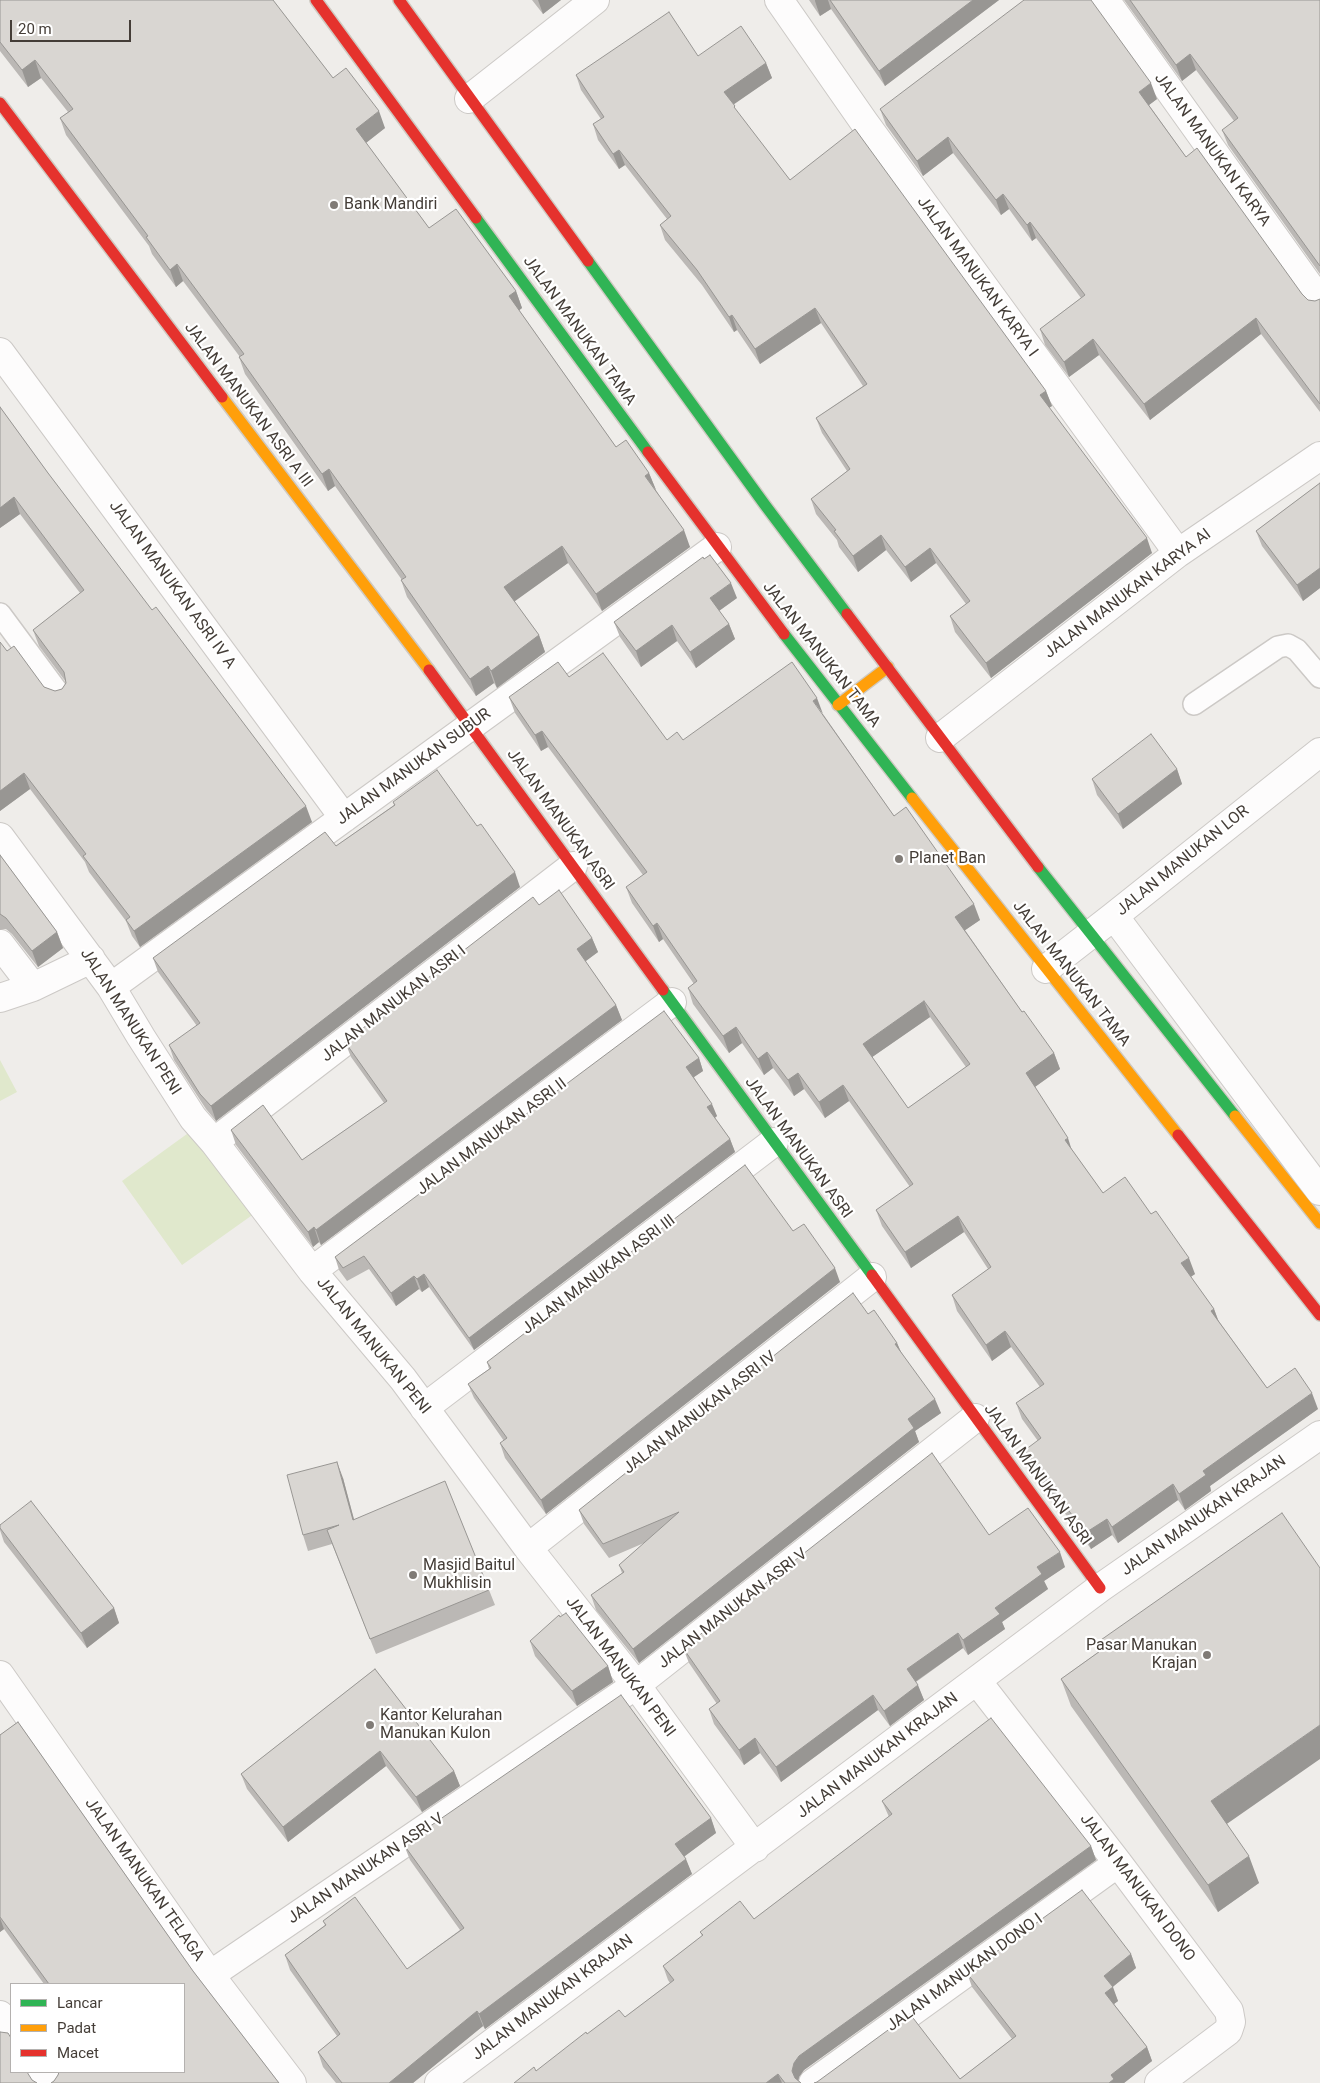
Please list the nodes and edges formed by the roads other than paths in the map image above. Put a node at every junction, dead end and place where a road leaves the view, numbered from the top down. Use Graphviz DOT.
graph roads {
  1 [pos="316,0"];
  2 [pos="399,0"];
  3 [pos="595,0"];
  4 [pos="779,0"];
  5 [pos="1104,0"];
  6 [pos="469,99"];
  7 [pos="0,103"];
  8 [pos="887,104"];
  9 [pos="864,122"];
  10 [pos="1320,301"];
  11 [pos="0,352"];
  12 [pos="1320,456"];
  13 [pos="717,547"];
  14 [pos="1178,553"];
  15 [pos="0,614"];
  16 [pos="888,667"];
  17 [pos="1320,677"];
  18 [pos="60,695"];
  19 [pos="1194,704"];
  20 [pos="838,705"];
  21 [pos="471,726"];
  22 [pos="940,738"];
  23 [pos="1320,752"];
  24 [pos="344,818"];
  25 [pos="0,837"];
  26 [pos="573,866"];
  27 [pos="1114,916"];
  28 [pos="1090,935"];
  29 [pos="0,944"];
  30 [pos="91,959"];
  31 [pos="1046,969"];
  32 [pos="33,987"];
  33 [pos="111,987"];
  34 [pos="0,998"];
  35 [pos="672,1002"];
  36 [pos="214,1142"];
  37 [pos="774,1142"];
  38 [pos="1320,1192"];
  39 [pos="1320,1223"];
  40 [pos="312,1271"];
  41 [pos="872,1277"];
  42 [pos="1320,1315"];
  43 [pos="424,1408"];
  44 [pos="975,1418"];
  45 [pos="1320,1435"];
  46 [pos="528,1548"];
  47 [pos="1100,1588"];
  48 [pos="978,1682"];
  49 [pos="636,1686"];
  50 [pos="4,1688"];
  51 [pos="755,1848"];
  52 [pos="1118,1863"];
  53 [pos="210,1975"];
  54 [pos="0,2015"];
  55 [pos="10,2030"];
  56 [pos="292,2083"];
  57 [pos="439,2083"];
  58 [pos="813,2083"];
  59 [pos="1159,2083"];
  1 -- 13 [label="street, JALAN MANUKAN TAMA"];
  2 -- 6 [label="street"];
  3 -- 6 [label="street"];
  4 -- 9 [label="street, JALAN MANUKAN KARYA I"];
  5 -- 10 [label="street, JALAN MANUKAN KARYA"];
  6 -- 16 [label="street"];
  7 -- 21 [label="street, JALAN MANUKAN ASRI A III"];
  8 -- 9 [label="street"];
  9 -- 14 [label="street, JALAN MANUKAN KARYA I"];
  11 -- 24 [label="street, JALAN MANUKAN ASRI IV A"];
  12 -- 14 [label="street, JALAN MANUKAN KARYA AI"];
  13 -- 20 [label="street, JALAN MANUKAN TAMA"];
  13 -- 21 [label="street, JALAN MANUKAN SUBUR"];
  14 -- 22 [label="street, JALAN MANUKAN KARYA AI"];
  15 -- 18 [label="lane"];
  16 -- 20 [label="street"];
  16 -- 22 [label="street"];
  17 -- 19 [label="lane"];
  20 -- 31 [label="street, JALAN MANUKAN TAMA"];
  21 -- 24 [label="street, JALAN MANUKAN SUBUR"];
  21 -- 26 [label="street, JALAN MANUKAN ASRI"];
  22 -- 28 [label="street"];
  23 -- 27 [label="street, JALAN MANUKAN LOR"];
  24 -- 33 [label="street, JALAN MANUKAN SUBUR"];
  25 -- 30 [label="street, JALAN MANUKAN PENI"];
  26 -- 35 [label="street, JALAN MANUKAN ASRI"];
  26 -- 36 [label="street, JALAN MANUKAN ASRI I"];
  27 -- 28 [label="street, JALAN MANUKAN LOR"];
  27 -- 38 [label="street"];
  28 -- 31 [label="street, JALAN MANUKAN LOR"];
  28 -- 39 [label="street"];
  29 -- 32 [label="street"];
  30 -- 32 [label="street"];
  30 -- 33 [label="street, JALAN MANUKAN PENI"];
  31 -- 42 [label="street, JALAN MANUKAN TAMA"];
  32 -- 34 [label="street"];
  33 -- 36 [label="street, JALAN MANUKAN PENI"];
  35 -- 37 [label="street, JALAN MANUKAN ASRI"];
  35 -- 40 [label="street, JALAN MANUKAN ASRI II"];
  36 -- 40 [label="street, JALAN MANUKAN PENI"];
  37 -- 41 [label="street, JALAN MANUKAN ASRI"];
  37 -- 43 [label="street, JALAN MANUKAN ASRI III"];
  40 -- 43 [label="street, JALAN MANUKAN PENI"];
  41 -- 44 [label="street, JALAN MANUKAN ASRI"];
  41 -- 46 [label="street, JALAN MANUKAN ASRI IV"];
  43 -- 46 [label="street, JALAN MANUKAN PENI"];
  44 -- 47 [label="street, JALAN MANUKAN ASRI"];
  44 -- 49 [label="street, JALAN MANUKAN ASRI V"];
  45 -- 47 [label="street, JALAN MANUKAN KRAJAN"];
  46 -- 49 [label="street, JALAN MANUKAN PENI"];
  47 -- 48 [label="street, JALAN MANUKAN KRAJAN"];
  48 -- 51 [label="street, JALAN MANUKAN KRAJAN"];
  48 -- 52 [label="street, JALAN MANUKAN DONO"];
  49 -- 51 [label="street, JALAN MANUKAN PENI"];
  49 -- 53 [label="street, JALAN MANUKAN ASRI V"];
  50 -- 53 [label="street, JALAN MANUKAN TELAGA"];
  51 -- 57 [label="street, JALAN MANUKAN KRAJAN"];
  52 -- 58 [label="street, JALAN MANUKAN DONO I"];
  52 -- 59 [label="street, JALAN MANUKAN DONO"];
  53 -- 56 [label="street, JALAN MANUKAN TELAGA"];
  54 -- 55 [label="street"];
}
